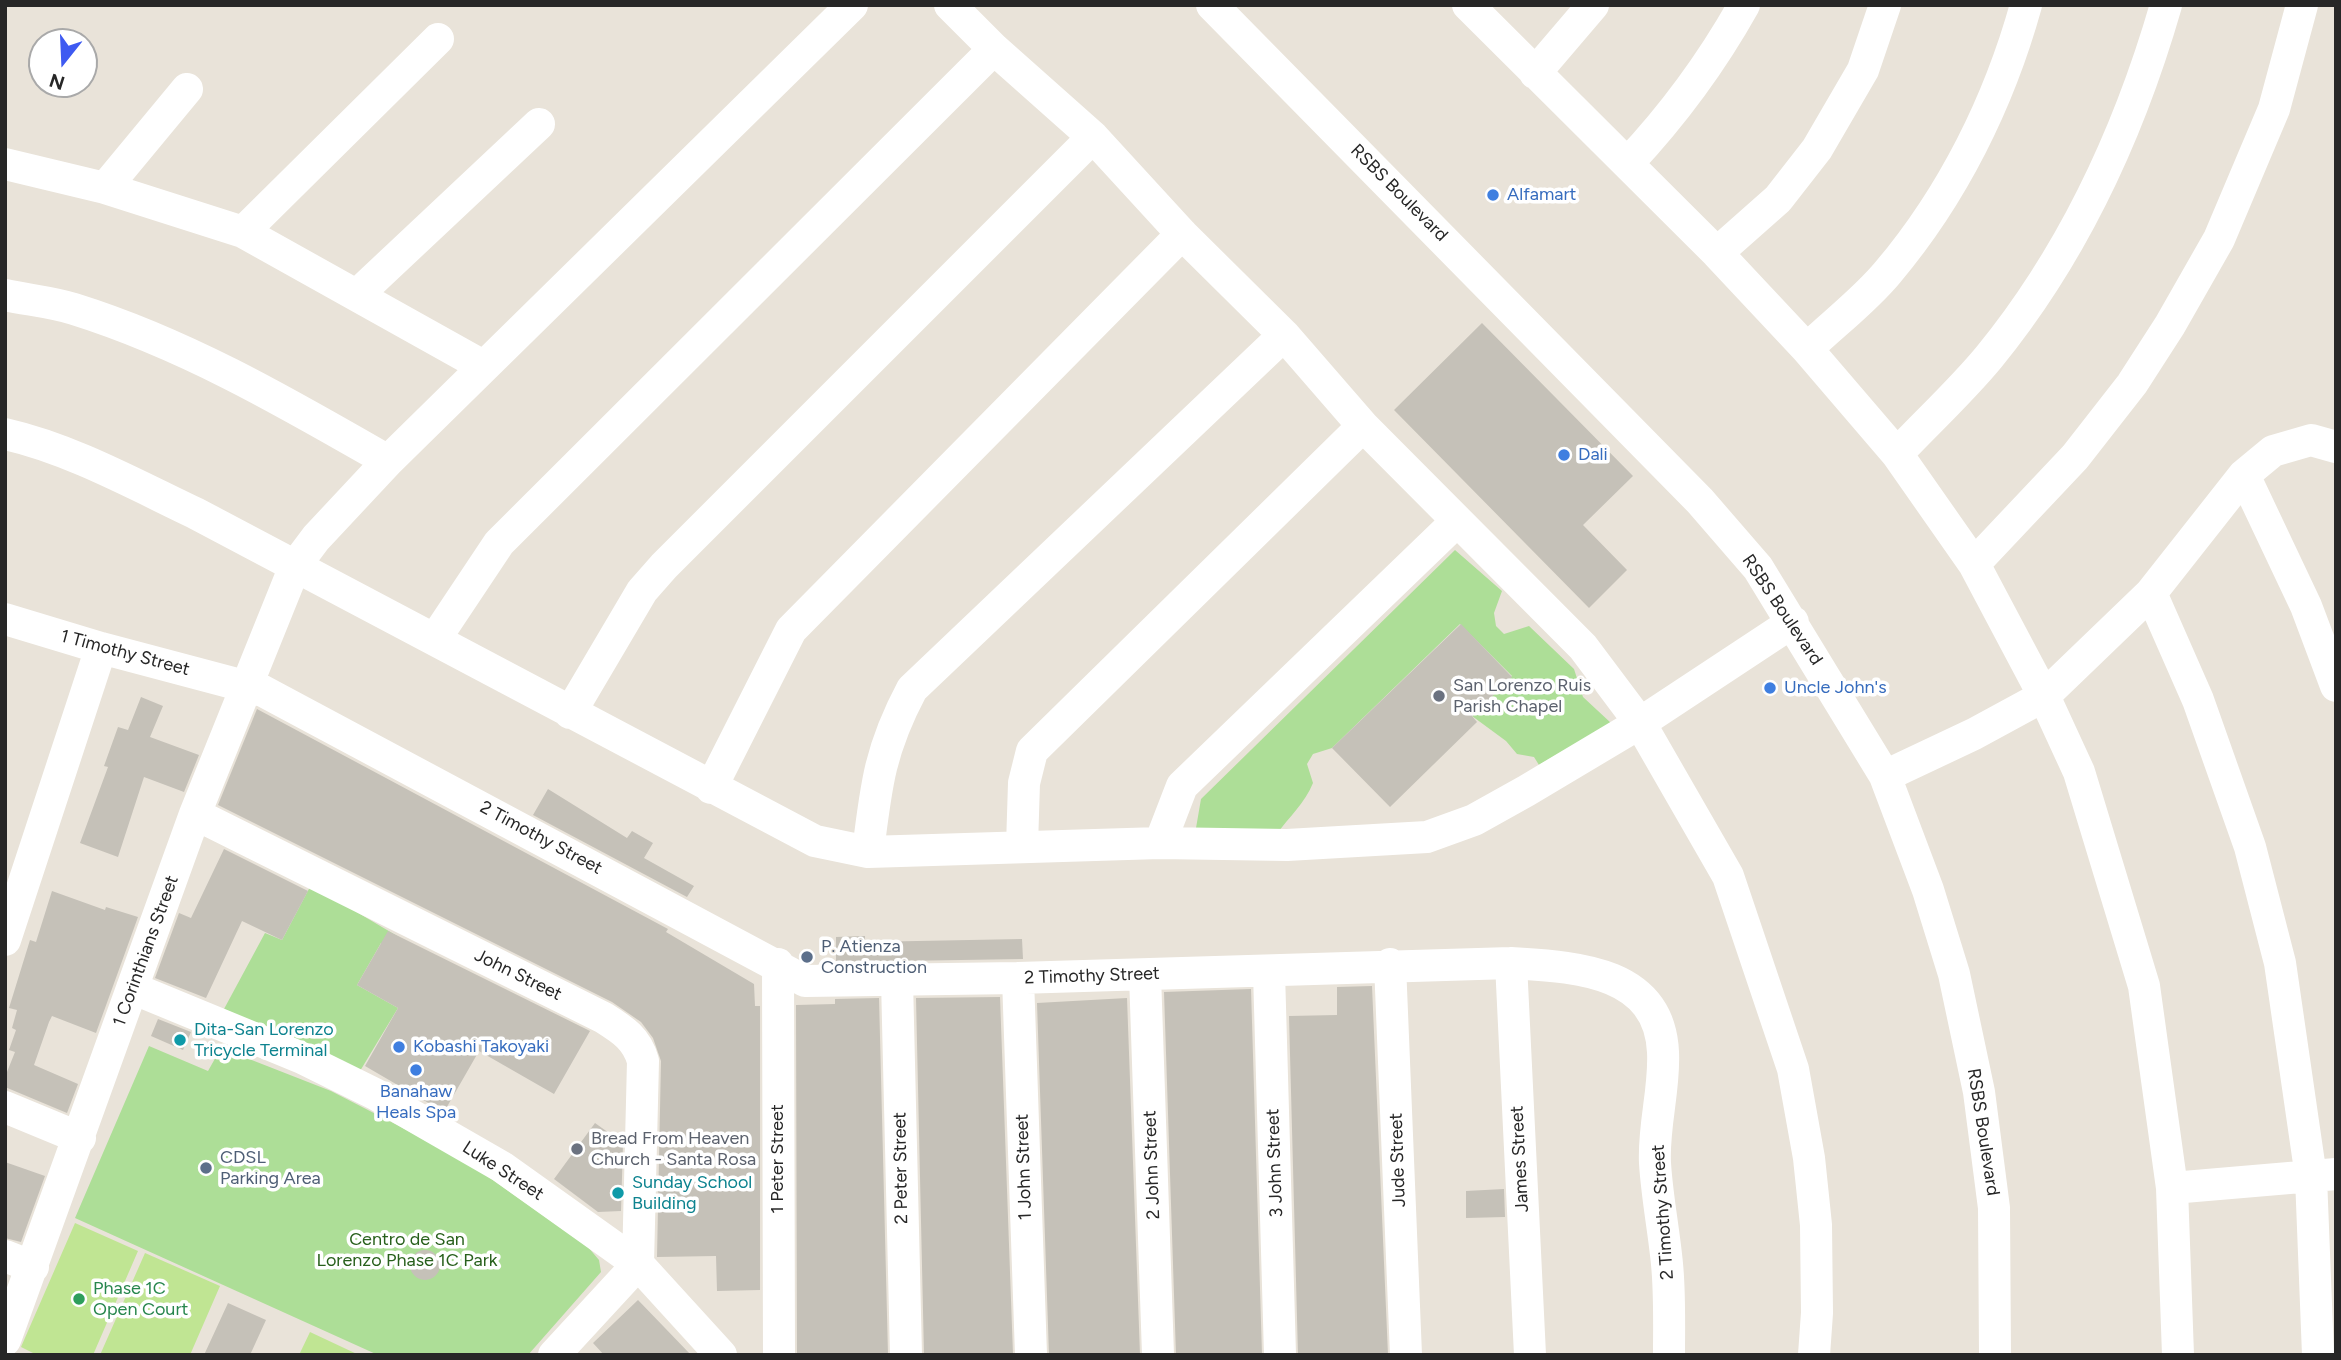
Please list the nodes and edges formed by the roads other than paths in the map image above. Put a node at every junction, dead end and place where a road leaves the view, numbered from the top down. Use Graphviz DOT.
graph roads {
  1 [pos="852,5"];
  2 [pos="950,5"];
  3 [pos="1468,5"];
  4 [pos="1593,5"];
  5 [pos="1744,5"];
  6 [pos="1885,5"];
  7 [pos="2026,5"];
  8 [pos="2166,5"];
  9 [pos="2302,5"];
  10 [pos="1219,8"];
  11 [pos="438,39"];
  12 [pos="994,49"];
  13 [pos="1535,73"];
  14 [pos="187,89"];
  15 [pos="539,124"];
  16 [pos="1093,137"];
  17 [pos="1628,163"];
  18 [pos="5,164"];
  19 [pos="105,188"];
  20 [pos="243,232"];
  21 [pos="1182,234"];
  22 [pos="1717,253"];
  23 [pos="5,295"];
  24 [pos="357,295"];
  25 [pos="1284,335"];
  26 [pos="1807,349"];
  27 [pos="483,366"];
  28 [pos="1363,426"];
  29 [pos="5,434"];
  30 [pos="2336,447"];
  31 [pos="1897,454"];
  32 [pos="388,461"];
  33 [pos="2244,475"];
  34 [pos="1457,521"];
  35 [pos="1974,564"];
  36 [pos="295,566"];
  37 [pos="2151,593"];
  38 [pos="5,619"];
  39 [pos="1793,622"];
  40 [pos="435,639"];
  41 [pos="101,648"];
  42 [pos="246,685"];
  43 [pos="2336,686"];
  44 [pos="2044,696"];
  45 [pos="570,713"];
  46 [pos="1640,723"];
  47 [pos="1885,776"];
  48 [pos="711,788"];
  49 [pos="195,814"];
  50 [pos="1160,844"];
  51 [pos="1022,846"];
  52 [pos="868,852"];
  53 [pos="5,940"];
  54 [pos="1511,962"];
  55 [pos="778,964"];
  56 [pos="1390,964"];
  57 [pos="1269,972"];
  58 [pos="1146,975"];
  59 [pos="1018,978"];
  60 [pos="897,980"];
  61 [pos="132,988"];
  62 [pos="5,1107"];
  63 [pos="80,1138"];
  64 [pos="2323,1175"];
  65 [pos="2172,1188"];
  66 [pos="19,1261"];
  67 [pos="638,1264"];
  68 [pos="5,1340"];
  69 [pos="554,1355"];
  70 [pos="721,1355"];
  71 [pos="779,1355"];
  72 [pos="906,1355"];
  73 [pos="1031,1355"];
  74 [pos="1158,1355"];
  75 [pos="1280,1355"];
  76 [pos="1406,1355"];
  77 [pos="1530,1355"];
  78 [pos="1669,1355"];
  79 [pos="1814,1355"];
  80 [pos="1995,1355"];
  81 [pos="2178,1355"];
  82 [pos="2318,1355"];
  1 -- 27 [label="street, 1 Corinthians Street"];
  2 -- 12 [label="street"];
  3 -- 13 [label="street"];
  4 -- 13 [label="street"];
  5 -- 17 [label="street"];
  6 -- 22 [label="street"];
  7 -- 26 [label="street"];
  8 -- 31 [label="street"];
  9 -- 35 [label="street"];
  10 -- 39 [label="street, RSBS Boulevard"];
  11 -- 20 [label="street"];
  12 -- 16 [label="street"];
  12 -- 40 [label="street"];
  13 -- 17 [label="street"];
  14 -- 19 [label="street"];
  15 -- 24 [label="street"];
  16 -- 21 [label="street"];
  16 -- 45 [label="street"];
  17 -- 22 [label="street"];
  18 -- 19 [label="street"];
  19 -- 20 [label="street"];
  20 -- 24 [label="street"];
  21 -- 25 [label="street"];
  21 -- 48 [label="street"];
  22 -- 26 [label="street"];
  23 -- 32 [label="street"];
  24 -- 27 [label="street"];
  25 -- 28 [label="street"];
  25 -- 52 [label="street"];
  26 -- 31 [label="street"];
  27 -- 32 [label="street, 1 Corinthians Street"];
  28 -- 34 [label="street"];
  28 -- 51 [label="street"];
  29 -- 36 [label="street"];
  30 -- 33 [label="street"];
  31 -- 35 [label="street"];
  32 -- 36 [label="street, 1 Corinthians Street"];
  33 -- 37 [label="street"];
  33 -- 43 [label="street"];
  34 -- 46 [label="street"];
  34 -- 50 [label="street"];
  35 -- 44 [label="street"];
  36 -- 40 [label="street"];
  36 -- 42 [label="street, 1 Corinthians Street"];
  37 -- 44 [label="street"];
  37 -- 64 [label="street"];
  38 -- 41 [label="street, 1 Timothy Street"];
  39 -- 46 [label="street"];
  39 -- 47 [label="street, RSBS Boulevard"];
  40 -- 45 [label="street"];
  41 -- 42 [label="street, 1 Timothy Street"];
  41 -- 53 [label="street"];
  42 -- 49 [label="street, 1 Corinthians Street"];
  42 -- 55 [label="street, 2 Timothy Street"];
  44 -- 47 [label="street"];
  44 -- 65 [label="street"];
  45 -- 48 [label="street"];
  46 -- 50 [label="street"];
  46 -- 79 [label="street"];
  47 -- 80 [label="street, RSBS Boulevard"];
  48 -- 52 [label="street"];
  49 -- 61 [label="street, 1 Corinthians Street"];
  49 -- 67 [label="street, John Street"];
  50 -- 51 [label="street"];
  51 -- 52 [label="street"];
  54 -- 56 [label="street, 2 Timothy Street"];
  54 -- 77 [label="street, James Street"];
  54 -- 78 [label="street, 2 Timothy Street"];
  55 -- 60 [label="street, 2 Timothy Street"];
  55 -- 71 [label="street, 1 Peter Street"];
  56 -- 57 [label="street, 2 Timothy Street"];
  56 -- 76 [label="street, Jude Street"];
  57 -- 58 [label="street, 2 Timothy Street"];
  57 -- 75 [label="street, 3 John Street"];
  58 -- 59 [label="street, 2 Timothy Street"];
  58 -- 74 [label="street, 2 John Street"];
  59 -- 60 [label="street, 2 Timothy Street"];
  59 -- 73 [label="street, 1 John Street"];
  60 -- 72 [label="street, 2 Peter Street"];
  61 -- 63 [label="street, 1 Corinthians Street"];
  61 -- 67 [label="street, Luke Street"];
  62 -- 63 [label="street"];
  63 -- 66 [label="street, 1 Corinthians Street"];
  64 -- 65 [label="street"];
  64 -- 82 [label="street"];
  65 -- 81 [label="street"];
  66 -- 68 [label="street, 1 Corinthians Street"];
  67 -- 69 [label="street"];
  67 -- 70 [label="street, Luke Street"];
}
